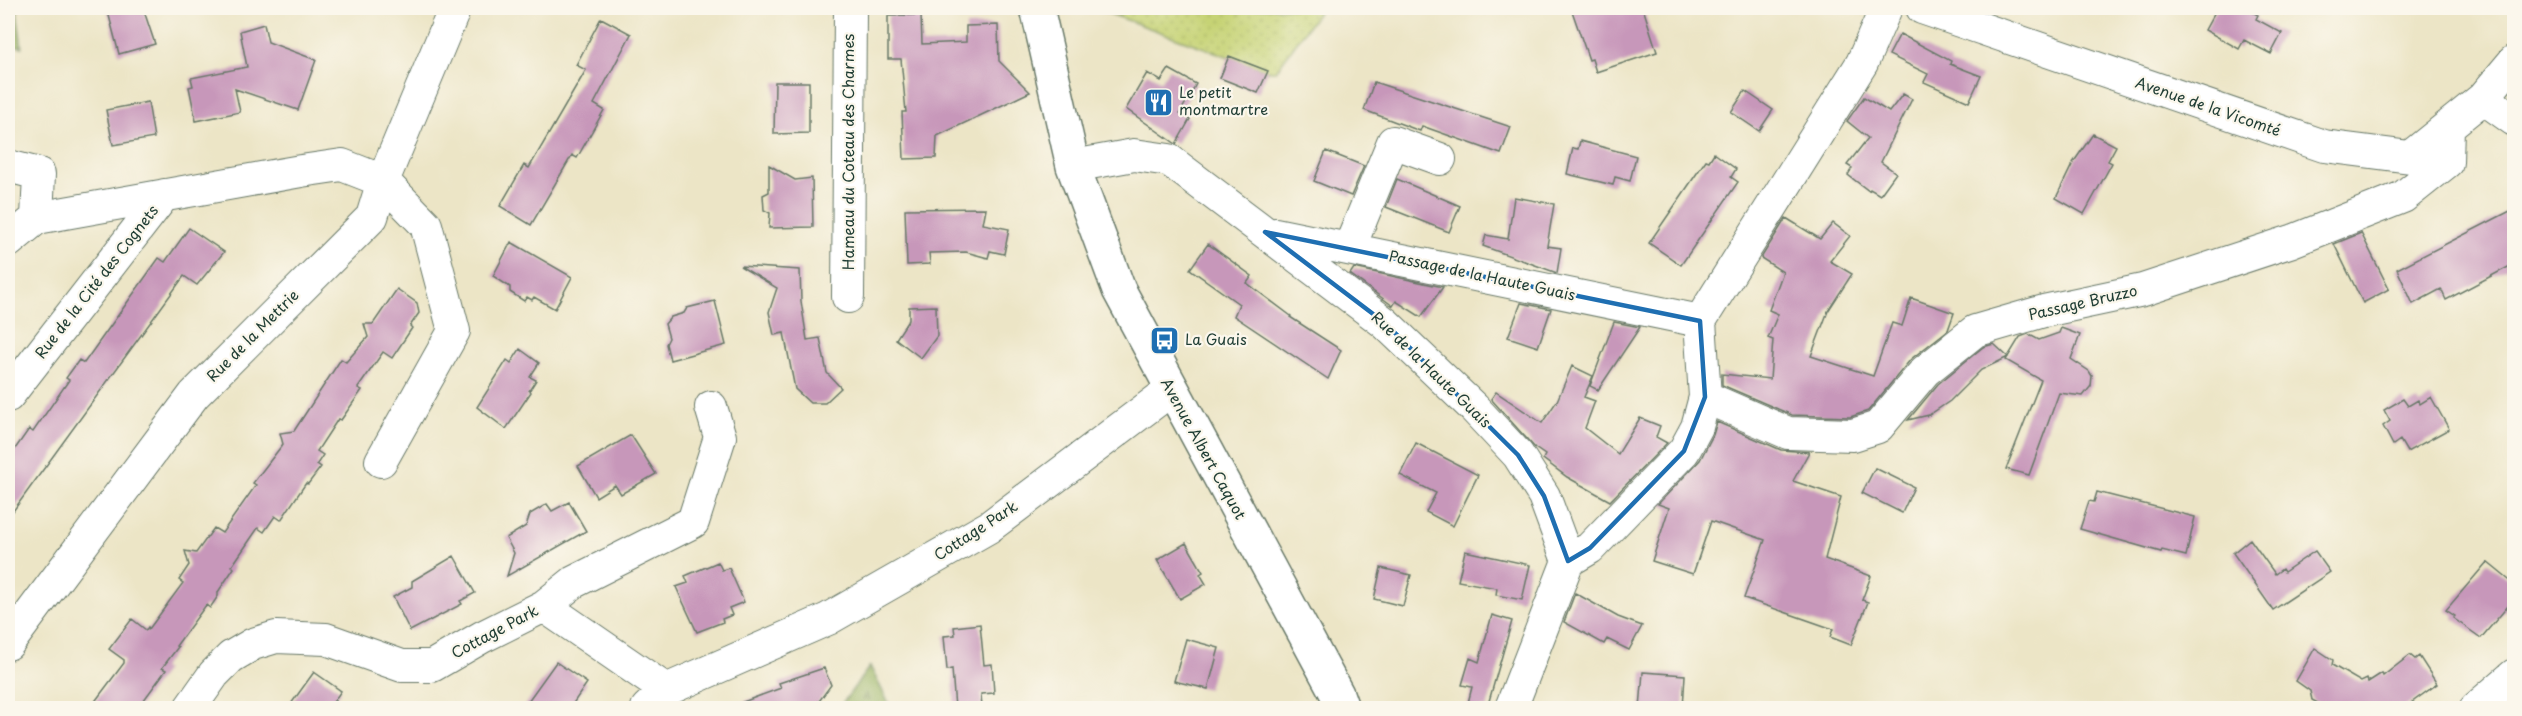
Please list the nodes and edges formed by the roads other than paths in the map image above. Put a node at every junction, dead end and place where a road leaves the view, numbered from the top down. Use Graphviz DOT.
graph roads {
  1 [pos="455,8"];
  2 [pos="850,8"];
  3 [pos="1037,8"];
  4 [pos="1886,8"];
  5 [pos="1922,8"];
  6 [pos="2514,61"];
  7 [pos="2483,98"];
  8 [pos="2514,120"];
  9 [pos="2448,127"];
  10 [pos="1440,159"];
  11 [pos="8,166"];
  12 [pos="1073,166"];
  13 [pos="383,181"];
  14 [pos="164,195"];
  15 [pos="37,218"];
  16 [pos="1265,232"];
  17 [pos="8,242"];
  18 [pos="1349,249"];
  19 [pos="848,297"];
  20 [pos="1700,321"];
  21 [pos="1171,390"];
  22 [pos="8,396"];
  23 [pos="1705,398"];
  24 [pos="711,407"];
  25 [pos="381,461"];
  26 [pos="1568,561"];
  27 [pos="544,606"];
  28 [pos="8,644"];
  29 [pos="2514,675"];
  30 [pos="656,699"];
  31 [pos="189,708"];
  32 [pos="1342,708"];
  33 [pos="1511,708"];
  34 [pos="2476,708"];
  1 -- 13 [label="street, Rue de la Mettrie"];
  2 -- 19 [label="street, Hameau du Coteau des Charmes"];
  3 -- 12 [label="main road, Avenue Albert Caquot"];
  4 -- 20 [label="street"];
  5 -- 9 [label="street, Avenue de la Vicomté"];
  6 -- 7 [label="street, Avenue de la Vicomté"];
  7 -- 8 [label="street"];
  7 -- 9 [label="street, Avenue de la Vicomté"];
  9 -- 23 [label="street, Passage Bruzzo"];
  10 -- 18 [label="street"];
  11 -- 15 [label="street"];
  12 -- 16 [label="street, Rue de la Haute Guais"];
  12 -- 21 [label="main road, Avenue Albert Caquot"];
  13 -- 14 [label="street, Rue de la Cité des Cognets"];
  13 -- 25 [label="street"];
  13 -- 28 [label="street, Rue de la Mettrie"];
  14 -- 15 [label="street, Rue de la Cité des Cognets"];
  14 -- 22 [label="street, Rue de la Cité des Cognets"];
  15 -- 17 [label="street, Rue de la Cité des Cognets"];
  16 -- 18 [label="street, Passage de la Haute Guais"];
  16 -- 26 [label="street, Rue de la Haute Guais"];
  18 -- 20 [label="street, Passage de la Haute Guais"];
  20 -- 23 [label="street"];
  21 -- 30 [label="street, Cottage Park"];
  21 -- 32 [label="main road, Avenue Albert Caquot"];
  23 -- 26 [label="street"];
  24 -- 27 [label="street, Cottage Park"];
  26 -- 33 [label="street"];
  27 -- 30 [label="street, Cottage Park"];
  27 -- 31 [label="street, Cottage Park"];
  29 -- 34 [label="street"];
}
